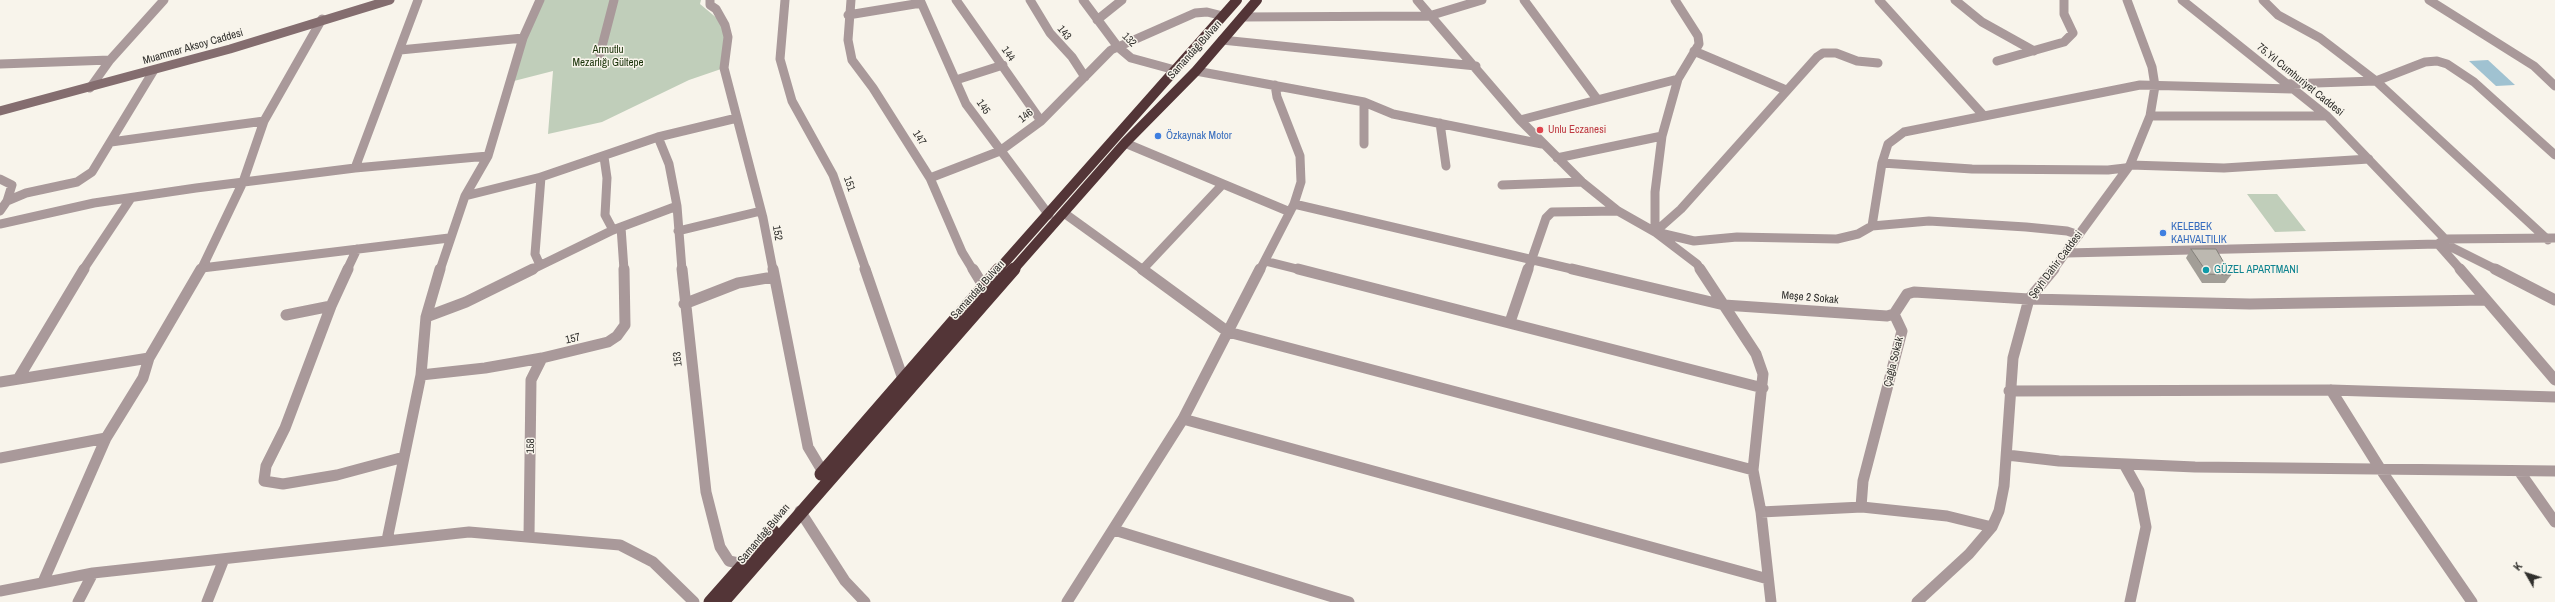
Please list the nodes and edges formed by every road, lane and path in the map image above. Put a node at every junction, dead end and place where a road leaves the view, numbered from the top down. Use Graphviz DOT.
graph roads {
  1 [pos="164,0"];
  2 [pos="390,0"];
  3 [pos="418,0"];
  4 [pos="540,0"];
  5 [pos="614,0"];
  6 [pos="710,0"];
  7 [pos="784,0"];
  8 [pos="851,0"];
  9 [pos="956,0"];
  10 [pos="1030,0"];
  11 [pos="1083,0"];
  12 [pos="1122,0"];
  13 [pos="1237,0"];
  14 [pos="1257,0"];
  15 [pos="1417,0"];
  16 [pos="1482,0"];
  17 [pos="1524,0"];
  18 [pos="1674,0"];
  19 [pos="1879,0"];
  20 [pos="1955,0"];
  21 [pos="2064,0"];
  22 [pos="2128,0"];
  23 [pos="2182,0"];
  24 [pos="2263,0"];
  25 [pos="2429,0"];
  26 [pos="920,2"];
  27 [pos="848,15"];
  28 [pos="1223,16"];
  29 [pos="1429,16"];
  30 [pos="1242,17"];
  31 [pos="322,19"];
  32 [pos="1097,20"];
  33 [pos="524,38"];
  34 [pos="1222,40"];
  35 [pos="1118,47"];
  36 [pos="400,50"];
  37 [pos="1694,51"];
  38 [pos="2034,51"];
  39 [pos="600,54"];
  40 [pos="110,60"];
  41 [pos="1997,61"];
  42 [pos="1878,63"];
  43 [pos="0,64"];
  44 [pos="1003,65"];
  45 [pos="1476,66"];
  46 [pos="154,70"];
  47 [pos="1176,70"];
  48 [pos="1196,71"];
  49 [pos="1085,77"];
  50 [pos="1678,79"];
  51 [pos="956,80"];
  52 [pos="2376,81"];
  53 [pos="1275,85"];
  54 [pos="2154,86"];
  55 [pos="2288,86"];
  56 [pos="2555,86"];
  57 [pos="90,88"];
  58 [pos="1786,90"];
  59 [pos="1597,99"];
  60 [pos="1364,102"];
  61 [pos="0,111"];
  62 [pos="1984,116"];
  63 [pos="2150,116"];
  64 [pos="2327,116"];
  65 [pos="737,118"];
  66 [pos="1520,120"];
  67 [pos="264,121"];
  68 [pos="1040,121"];
  69 [pos="1440,123"];
  70 [pos="1662,136"];
  71 [pos="658,137"];
  72 [pos="111,142"];
  73 [pos="1125,143"];
  74 [pos="1364,144"];
  75 [pos="1542,144"];
  76 [pos="1000,151"];
  77 [pos="2555,155"];
  78 [pos="488,156"];
  79 [pos="604,157"];
  80 [pos="1557,158"];
  81 [pos="2369,159"];
  82 [pos="1882,163"];
  83 [pos="1446,166"];
  84 [pos="2128,166"];
  85 [pos="355,168"];
  86 [pos="541,177"];
  87 [pos="930,178"];
  88 [pos="0,179"];
  89 [pos="243,182"];
  90 [pos="1582,182"];
  91 [pos="1222,185"];
  92 [pos="1502,185"];
  93 [pos="465,196"];
  94 [pos="131,198"];
  95 [pos="7,201"];
  96 [pos="677,206"];
  97 [pos="1292,208"];
  98 [pos="0,211"];
  99 [pos="761,211"];
  100 [pos="1618,211"];
  101 [pos="1064,213"];
  102 [pos="1049,215"];
  103 [pos="0,224"];
  104 [pos="1872,226"];
  105 [pos="617,228"];
  106 [pos="678,231"];
  107 [pos="1655,232"];
  108 [pos="2079,235"];
  109 [pos="450,238"];
  110 [pos="2555,238"];
  111 [pos="2545,239"];
  112 [pos="2441,241"];
  113 [pos="2555,242"];
  114 [pos="357,249"];
  115 [pos="2067,253"];
  116 [pos="1530,259"];
  117 [pos="1265,261"];
  118 [pos="540,265"];
  119 [pos="202,268"];
  120 [pos="1142,270"];
  121 [pos="773,277"];
  122 [pos="984,287"];
  123 [pos="2029,299"];
  124 [pos="2485,300"];
  125 [pos="2555,300"];
  126 [pos="684,304"];
  127 [pos="1724,305"];
  128 [pos="331,306"];
  129 [pos="1894,314"];
  130 [pos="286,315"];
  131 [pos="426,317"];
  132 [pos="1510,322"];
  133 [pos="1228,332"];
  134 [pos="150,358"];
  135 [pos="542,358"];
  136 [pos="421,375"];
  137 [pos="18,378"];
  138 [pos="903,379"];
  139 [pos="2555,380"];
  140 [pos="0,382"];
  141 [pos="1763,388"];
  142 [pos="2331,390"];
  143 [pos="2009,391"];
  144 [pos="2555,397"];
  145 [pos="1183,419"];
  146 [pos="106,438"];
  147 [pos="2007,455"];
  148 [pos="404,457"];
  149 [pos="0,458"];
  150 [pos="2124,464"];
  151 [pos="1753,470"];
  152 [pos="2381,470"];
  153 [pos="2519,471"];
  154 [pos="2555,471"];
  155 [pos="823,472"];
  156 [pos="1861,507"];
  157 [pos="800,511"];
  158 [pos="1762,512"];
  159 [pos="2555,522"];
  160 [pos="1992,527"];
  161 [pos="1114,530"];
  162 [pos="529,536"];
  163 [pos="387,540"];
  164 [pos="224,559"];
  165 [pos="743,564"];
  166 [pos="93,573"];
  167 [pos="1768,578"];
  168 [pos="44,582"];
  169 [pos="0,591"];
  170 [pos="78,602"];
  171 [pos="207,602"];
  172 [pos="694,602"];
  173 [pos="710,602"];
  174 [pos="723,602"];
  175 [pos="865,602"];
  176 [pos="1067,602"];
  177 [pos="1349,602"];
  178 [pos="1771,602"];
  179 [pos="1917,602"];
  180 [pos="2130,602"];
  181 [pos="2472,602"];
  1 -- 40 [label="street"];
  2 -- 31 [label="street, Muammer Aksoy Caddesi"];
  3 -- 36 [label="street"];
  4 -- 33 [label="street"];
  5 -- 39 [label="street"];
  6 -- 65 [label="street, 152"];
  7 -- 138 [label="street, 151"];
  8 -- 27 [label="street, 147"];
  9 -- 44 [label="street, 144"];
  10 -- 49 [label="street, 143"];
  11 -- 32 [label="street, 132"];
  12 -- 32 [label="street"];
  13 -- 28 [label="highway, Samandağ Bulvarı"];
  14 -- 30 [label="highway, Samandağ Bulvarı"];
  15 -- 29 [label="street"];
  16 -- 29 [label="street"];
  17 -- 59 [label="street"];
  18 -- 37 [label="street"];
  19 -- 62 [label="street"];
  20 -- 38 [label="street"];
  21 -- 38 [label="street"];
  22 -- 54 [label="street, Şeyh Dahir Caddesi"];
  23 -- 55 [label="street, 75.Yıl Cumhuriyet Caddesi"];
  24 -- 52 [label="street"];
  25 -- 56 [label="street"];
  26 -- 27 [label="street"];
  26 -- 51 [label="street, 145"];
  27 -- 87 [label="street, 147"];
  28 -- 35 [label="street, 146"];
  28 -- 47 [label="highway, Samandağ Bulvarı"];
  29 -- 30 [label="street"];
  29 -- 45 [label="street"];
  30 -- 34 [label="highway, Samandağ Bulvarı"];
  31 -- 46 [label="street, Muammer Aksoy Caddesi"];
  31 -- 67 [label="street"];
  32 -- 35 [label="street, 132"];
  33 -- 36 [label="street"];
  33 -- 78 [label="street"];
  34 -- 45 [label="street"];
  34 -- 48 [label="highway, Samandağ Bulvarı"];
  35 -- 47 [label="street, 132"];
  35 -- 49 [label="street, 146"];
  36 -- 85 [label="street"];
  37 -- 50 [label="street"];
  37 -- 58 [label="street"];
  38 -- 41 [label="street"];
  40 -- 43 [label="street"];
  40 -- 57 [label="street"];
  42 -- 58 [label="street"];
  44 -- 51 [label="street"];
  44 -- 68 [label="street, 144"];
  45 -- 66 [label="street"];
  46 -- 57 [label="street, Muammer Aksoy Caddesi"];
  46 -- 72 [label="street"];
  47 -- 102 [label="highway, Samandağ Bulvarı"];
  48 -- 53 [label="street"];
  48 -- 73 [label="highway, Samandağ Bulvarı"];
  49 -- 68 [label="street, 146"];
  50 -- 59 [label="street"];
  50 -- 70 [label="street"];
  51 -- 76 [label="street, 145"];
  52 -- 55 [label="street"];
  52 -- 77 [label="street"];
  52 -- 111 [label="street"];
  53 -- 60 [label="street"];
  53 -- 97 [label="street"];
  54 -- 55 [label="street"];
  54 -- 62 [label="street"];
  54 -- 63 [label="street, Şeyh Dahir Caddesi"];
  55 -- 64 [label="street, 75.Yıl Cumhuriyet Caddesi"];
  57 -- 61 [label="street, Muammer Aksoy Caddesi"];
  58 -- 107 [label="street"];
  59 -- 66 [label="street"];
  60 -- 69 [label="street"];
  60 -- 74 [label="street"];
  62 -- 82 [label="street"];
  63 -- 64 [label="street"];
  63 -- 84 [label="street, Şeyh Dahir Caddesi"];
  64 -- 81 [label="street, 75.Yıl Cumhuriyet Caddesi"];
  65 -- 71 [label="street"];
  65 -- 99 [label="street, 152"];
  66 -- 75 [label="street"];
  67 -- 72 [label="street"];
  67 -- 89 [label="street"];
  68 -- 76 [label="street, 146"];
  69 -- 75 [label="street"];
  69 -- 83 [label="street"];
  70 -- 80 [label="street"];
  70 -- 107 [label="street"];
  71 -- 79 [label="street"];
  71 -- 96 [label="street, 153"];
  72 -- 95 [label="street"];
  73 -- 91 [label="street, Meşe 2 Sokak"];
  73 -- 101 [label="highway, Samandağ Bulvarı"];
  75 -- 80 [label="street"];
  76 -- 87 [label="street, 146"];
  76 -- 102 [label="street, 145"];
  78 -- 85 [label="street"];
  78 -- 93 [label="street"];
  79 -- 86 [label="street"];
  79 -- 105 [label="street, 157"];
  80 -- 90 [label="street"];
  81 -- 84 [label="street"];
  81 -- 112 [label="street, 75.Yıl Cumhuriyet Caddesi"];
  82 -- 84 [label="street"];
  82 -- 104 [label="street"];
  84 -- 108 [label="street, Şeyh Dahir Caddesi"];
  85 -- 89 [label="street"];
  86 -- 93 [label="street"];
  86 -- 118 [label="street"];
  87 -- 122 [label="street, 147"];
  88 -- 95 [label="street"];
  89 -- 94 [label="street"];
  89 -- 119 [label="street"];
  90 -- 92 [label="street"];
  90 -- 100 [label="street"];
  91 -- 97 [label="street, Meşe 2 Sokak"];
  91 -- 120 [label="street"];
  93 -- 109 [label="street"];
  94 -- 103 [label="street"];
  94 -- 137 [label="street"];
  95 -- 98 [label="street"];
  96 -- 105 [label="street"];
  96 -- 106 [label="street, 153"];
  97 -- 116 [label="street, Meşe 2 Sokak"];
  97 -- 117 [label="street"];
  99 -- 106 [label="street"];
  99 -- 121 [label="street, 152"];
  100 -- 107 [label="street"];
  100 -- 116 [label="street"];
  101 -- 120 [label="street"];
  101 -- 157 [label="highway, Samandağ Bulvarı"];
  102 -- 122 [label="highway, Samandağ Bulvarı"];
  104 -- 107 [label="street"];
  104 -- 108 [label="street"];
  105 -- 118 [label="street"];
  105 -- 135 [label="street, 157"];
  106 -- 126 [label="street, 153"];
  107 -- 127 [label="street"];
  108 -- 115 [label="street, Şeyh Dahir Caddesi"];
  109 -- 114 [label="street"];
  109 -- 131 [label="street"];
  110 -- 111 [label="street"];
  111 -- 112 [label="street"];
  111 -- 113 [label="street"];
  112 -- 115 [label="street"];
  112 -- 124 [label="street, 75.Yıl Cumhuriyet Caddesi"];
  112 -- 125 [label="street"];
  114 -- 119 [label="street"];
  114 -- 128 [label="street"];
  115 -- 123 [label="street, Şeyh Dahir Caddesi"];
  116 -- 127 [label="street, Meşe 2 Sokak"];
  116 -- 132 [label="street"];
  117 -- 132 [label="street"];
  117 -- 133 [label="street"];
  118 -- 131 [label="street"];
  119 -- 134 [label="street"];
  120 -- 133 [label="street"];
  121 -- 126 [label="street"];
  121 -- 155 [label="street, 152"];
  122 -- 138 [label="highway, Samandağ Bulvarı"];
  123 -- 124 [label="street"];
  123 -- 129 [label="street"];
  123 -- 143 [label="street, Şeyh Dahir Caddesi"];
  124 -- 139 [label="street, 75.Yıl Cumhuriyet Caddesi"];
  126 -- 165 [label="street, 153"];
  127 -- 129 [label="street, Meşe 2 Sokak"];
  127 -- 141 [label="street"];
  128 -- 130 [label="street"];
  128 -- 148 [label="street"];
  129 -- 156 [label="street, Çağla Sokak"];
  131 -- 136 [label="street"];
  132 -- 141 [label="street"];
  133 -- 145 [label="street"];
  133 -- 151 [label="street"];
  134 -- 137 [label="street"];
  134 -- 146 [label="street"];
  135 -- 136 [label="street, 157"];
  135 -- 162 [label="street, 158"];
  136 -- 148 [label="street"];
  137 -- 140 [label="street"];
  138 -- 155 [label="highway, Samandağ Bulvarı"];
  141 -- 151 [label="street"];
  142 -- 143 [label="street"];
  142 -- 144 [label="street"];
  142 -- 152 [label="street"];
  143 -- 147 [label="street, Şeyh Dahir Caddesi"];
  145 -- 161 [label="street"];
  145 -- 167 [label="street"];
  146 -- 149 [label="street"];
  146 -- 168 [label="street"];
  147 -- 150 [label="street"];
  147 -- 160 [label="street, Şeyh Dahir Caddesi"];
  148 -- 163 [label="street"];
  150 -- 152 [label="street"];
  150 -- 180 [label="street"];
  151 -- 158 [label="street"];
  152 -- 153 [label="street"];
  152 -- 181 [label="street"];
  153 -- 154 [label="street"];
  153 -- 159 [label="street"];
  155 -- 165 [label="highway, Samandağ Bulvarı"];
  156 -- 158 [label="street"];
  156 -- 160 [label="street"];
  157 -- 174 [label="highway, Samandağ Bulvarı"];
  157 -- 175 [label="street"];
  158 -- 167 [label="street"];
  160 -- 179 [label="street, Şeyh Dahir Caddesi"];
  161 -- 176 [label="street"];
  161 -- 177 [label="street"];
  162 -- 163 [label="street"];
  162 -- 172 [label="street"];
  163 -- 164 [label="street"];
  164 -- 166 [label="street"];
  164 -- 171 [label="street"];
  165 -- 173 [label="highway, Samandağ Bulvarı"];
  166 -- 168 [label="street"];
  166 -- 170 [label="street"];
  167 -- 178 [label="street"];
  168 -- 169 [label="street"];
}
